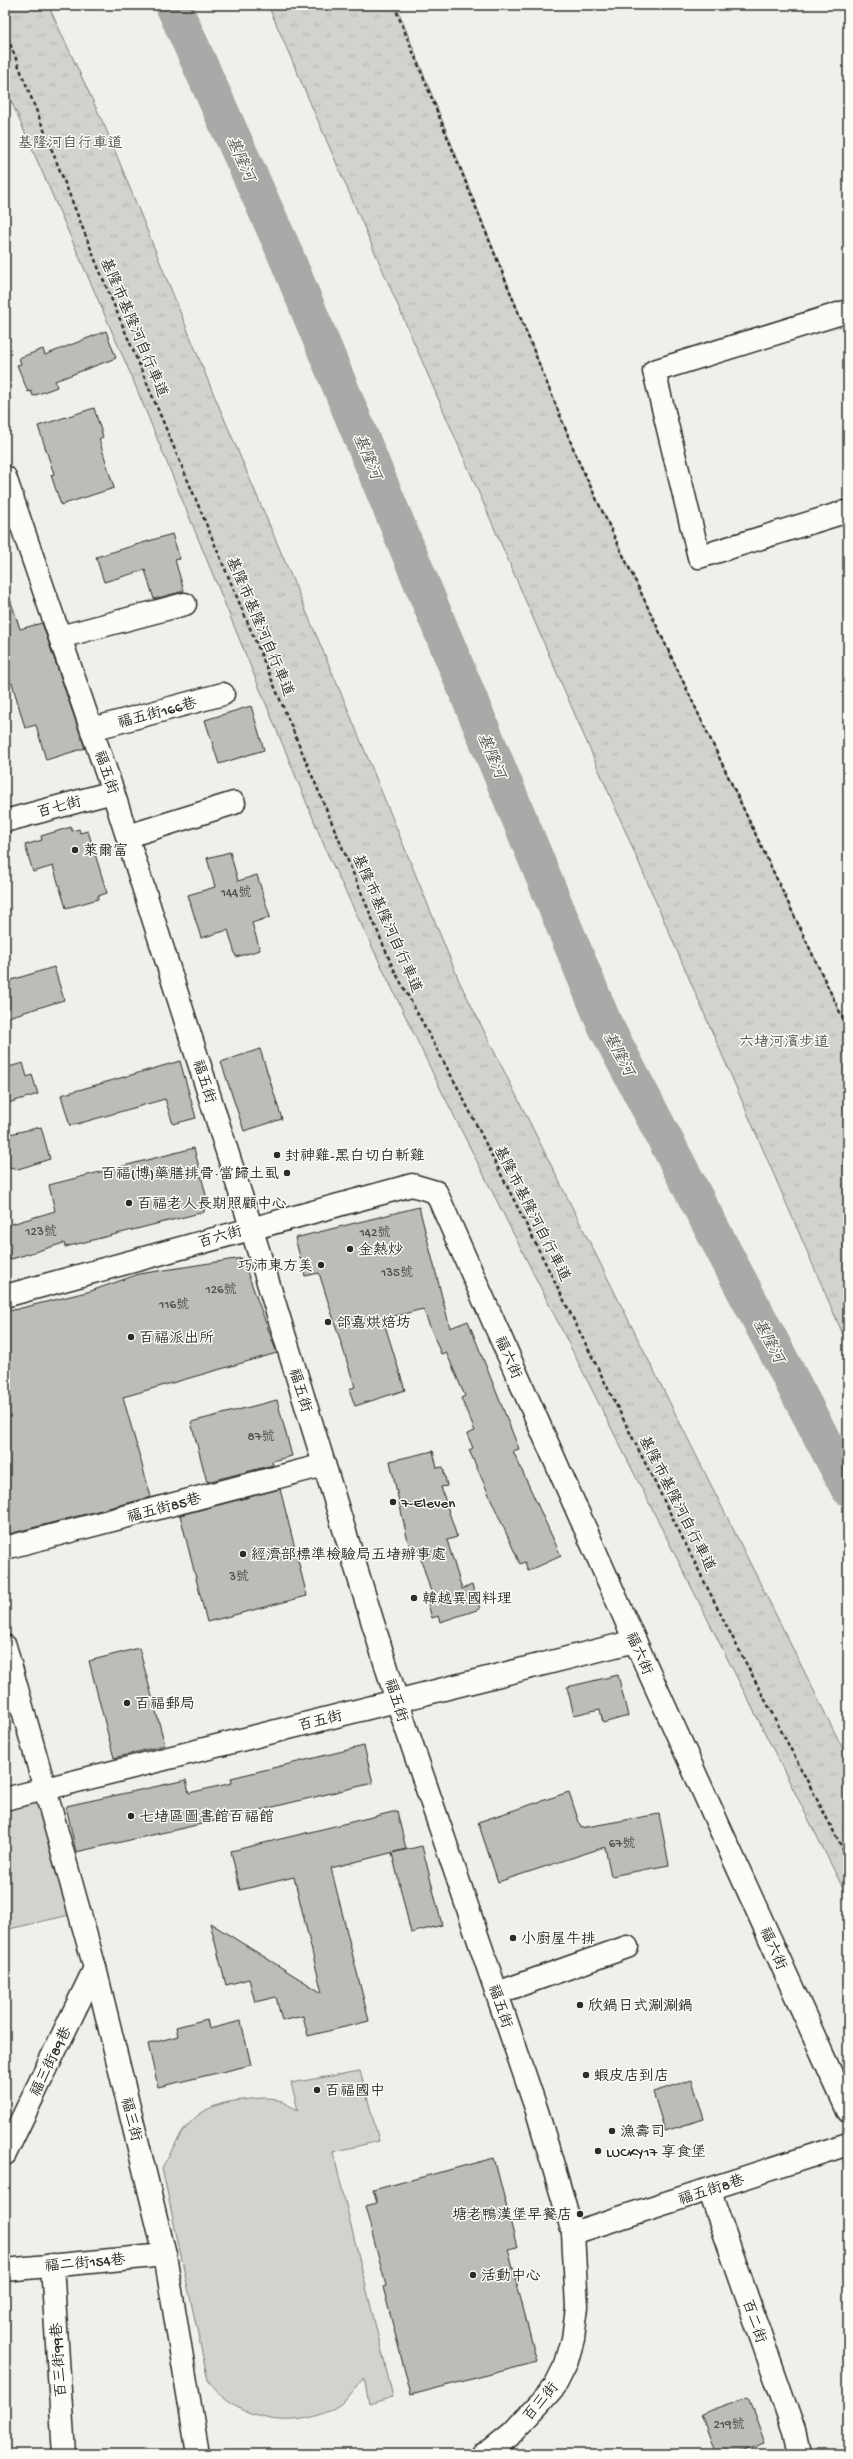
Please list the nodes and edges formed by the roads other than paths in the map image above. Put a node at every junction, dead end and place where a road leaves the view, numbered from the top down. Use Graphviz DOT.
graph roads {
  1 [pos="848,312"];
  2 [pos="5,477"];
  3 [pos="848,511"];
  4 [pos="185,604"];
  5 [pos="60,637"];
  6 [pos="223,694"];
  7 [pos="92,729"];
  8 [pos="114,792"];
  9 [pos="234,803"];
  10 [pos="7,816"];
  11 [pos="128,836"];
  12 [pos="436,1192"];
  13 [pos="251,1227"];
  14 [pos="5,1296"];
  15 [pos="324,1465"];
  16 [pos="5,1548"];
  17 [pos="635,1642"];
  18 [pos="5,1646"];
  19 [pos="8,1672"];
  20 [pos="397,1701"];
  21 [pos="44,1790"];
  22 [pos="5,1799"];
  23 [pos="627,1946"];
  24 [pos="95,1968"];
  25 [pos="497,1993"];
  26 [pos="848,2111"];
  27 [pos="848,2144"];
  28 [pos="5,2154"];
  29 [pos="709,2189"];
  30 [pos="573,2233"];
  31 [pos="164,2255"];
  32 [pos="52,2265"];
  33 [pos="5,2270"];
  34 [pos="577,2307"];
  35 [pos="64,2454"];
  36 [pos="198,2454"];
  37 [pos="482,2454"];
  38 [pos="798,2454"];
  1 -- 3 [label="street"];
  2 -- 5 [label="street, 福五街"];
  4 -- 5 [label="street"];
  5 -- 7 [label="street, 福五街"];
  6 -- 7 [label="street, 福五街166巷"];
  7 -- 8 [label="street, 福五街"];
  8 -- 10 [label="street, 百七街"];
  8 -- 11 [label="street, 福五街"];
  9 -- 11 [label="street"];
  11 -- 13 [label="street, 福五街"];
  12 -- 13 [label="street, 百六街"];
  12 -- 17 [label="street, 福六街"];
  13 -- 14 [label="street, 百六街"];
  13 -- 15 [label="street, 福五街"];
  15 -- 16 [label="street, 福五街85巷"];
  15 -- 20 [label="street, 福五街"];
  17 -- 20 [label="street, 百五街"];
  17 -- 26 [label="street, 福六街"];
  18 -- 19 [label="street, 福三街"];
  19 -- 21 [label="street, 福三街"];
  20 -- 21 [label="street, 百五街"];
  20 -- 25 [label="street, 福五街"];
  21 -- 22 [label="street, 百五街"];
  21 -- 24 [label="street, 福三街"];
  23 -- 25 [label="street"];
  24 -- 28 [label="street, 福三街89巷"];
  24 -- 31 [label="street, 福三街"];
  25 -- 30 [label="street, 福五街"];
  27 -- 29 [label="street, 福五街8巷"];
  29 -- 30 [label="street, 福五街8巷"];
  29 -- 38 [label="street, 百二街"];
  30 -- 34 [label="street, 福五街"];
  31 -- 32 [label="street, 福二街154巷"];
  31 -- 36 [label="street, 福三街"];
  32 -- 33 [label="street, 福二街154巷"];
  32 -- 35 [label="street, 百三街99巷"];
  34 -- 37 [label="street, 百三街"];
}
